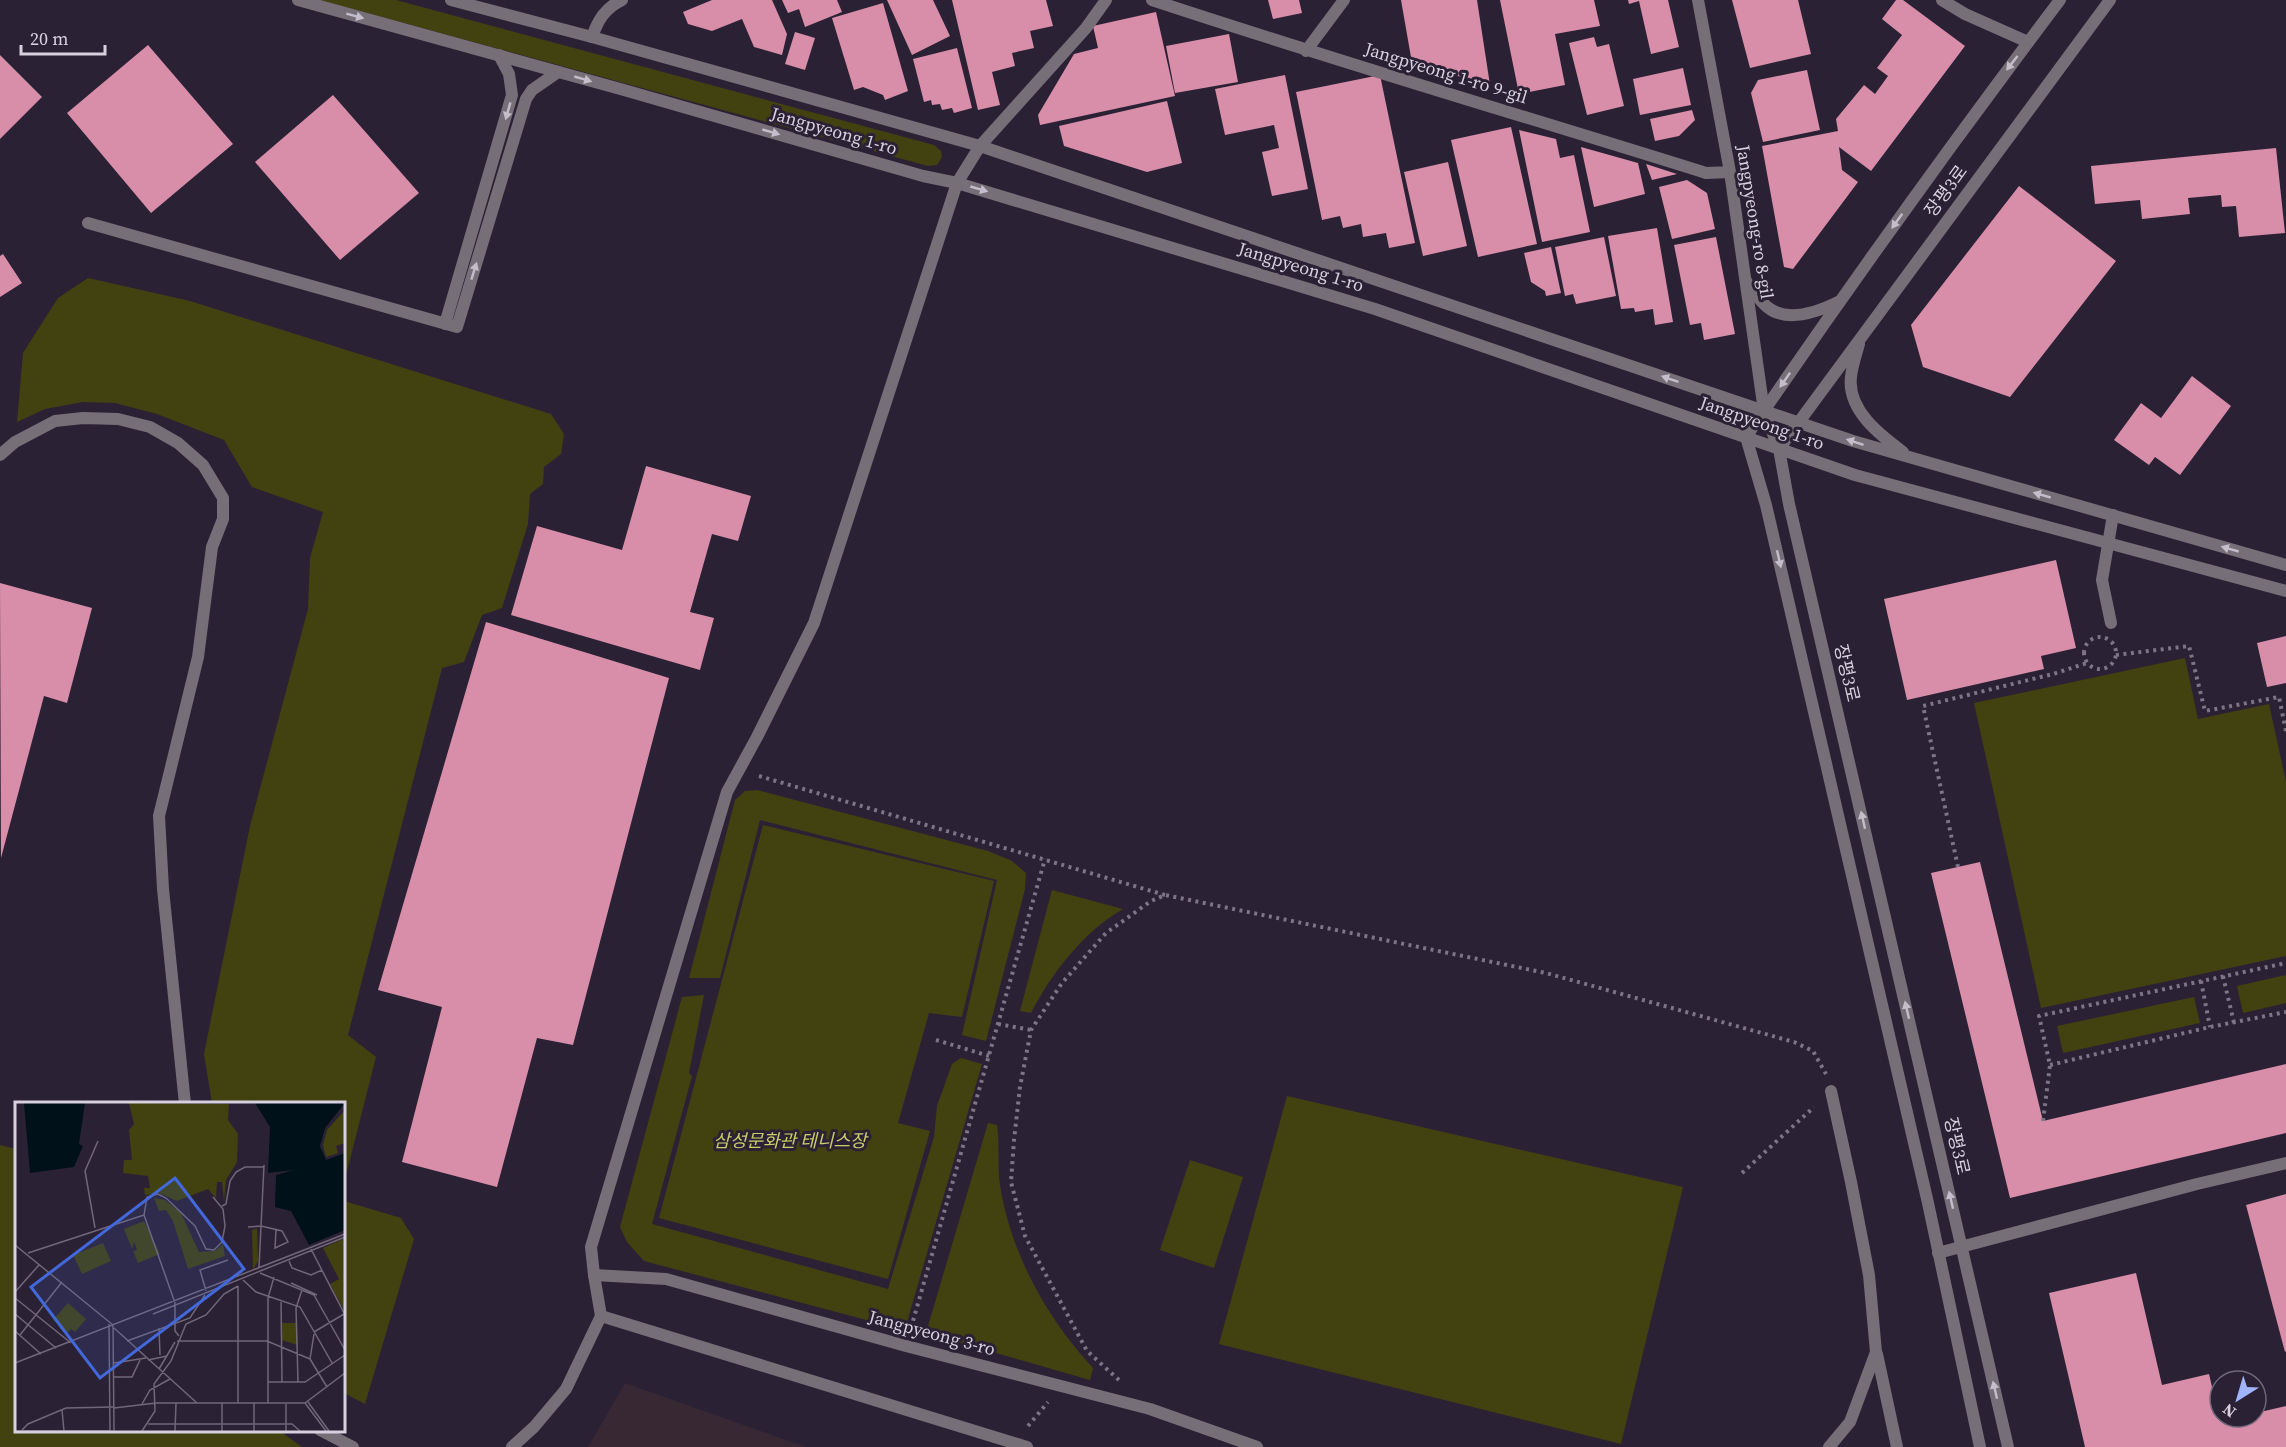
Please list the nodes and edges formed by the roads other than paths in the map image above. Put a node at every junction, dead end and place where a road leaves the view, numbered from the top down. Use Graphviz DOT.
graph roads {
  1 [pos="298,0"];
  2 [pos="450,0"];
  3 [pos="622,0"];
  4 [pos="1106,0"];
  5 [pos="1152,0"];
  6 [pos="1344,0"];
  7 [pos="1698,0"];
  8 [pos="1942,0"];
  9 [pos="2060,0"];
  10 [pos="2110,0"];
  11 [pos="592,37"];
  12 [pos="2028,42"];
  13 [pos="1306,51"];
  14 [pos="499,55"];
  15 [pos="558,72"];
  16 [pos="980,146"];
  17 [pos="1730,172"];
  18 [pos="957,183"];
  19 [pos="88,223"];
  20 [pos="1746,281"];
  21 [pos="1840,301"];
  22 [pos="451,326"];
  23 [pos="1862,335"];
  24 [pos="1764,411"];
  25 [pos="1798,423"];
  26 [pos="1746,437"];
  27 [pos="1779,448"];
  28 [pos="0,455"];
  29 [pos="1909,457"];
  30 [pos="2113,515"];
  31 [pos="2108,543"];
  32 [pos="2286,565"];
  33 [pos="2286,591"];
  34 [pos="2111,623"];
  35 [pos="1831,1092"];
  36 [pos="185,1102"];
  37 [pos="2286,1163"];
  38 [pos="1962,1247"];
  39 [pos="1938,1253"];
  40 [pos="594,1275"];
  41 [pos="601,1316"];
  42 [pos="1876,1352"];
  43 [pos="322,1432"];
  44 [pos="353,1447"];
  45 [pos="512,1447"];
  46 [pos="1027,1447"];
  47 [pos="1257,1447"];
  48 [pos="1829,1447"];
  49 [pos="1897,1447"];
  50 [pos="1980,1447"];
  51 [pos="2008,1447"];
  1 -- 14 [label="street, Jangpyeong 1-ro, one-way"];
  2 -- 11 [label="street, Jangpyeong 1-ro"];
  3 -- 11 [label="street"];
  4 -- 16 [label="street"];
  5 -- 13 [label="street, Jangpyeong 1-ro 9-gil"];
  6 -- 13 [label="street"];
  7 -- 17 [label="street, Jangpyeong-ro 8-gil"];
  8 -- 12 [label="street"];
  9 -- 12 [label="street, 장평3로"];
  10 -- 23 [label="street, 장평3로"];
  11 -- 16 [label="street, Jangpyeong 1-ro"];
  12 -- 21 [label="street, 장평3로, one-way"];
  13 -- 17 [label="street, Jangpyeong 1-ro 9-gil"];
  14 -- 15 [label="street, Jangpyeong 1-ro"];
  14 -- 22 [label="street, one-way"];
  15 -- 18 [label="street, Jangpyeong 1-ro, one-way"];
  22 -- 15 [label="street, one-way"];
  16 -- 18 [label="street"];
  24 -- 16 [label="street, Jangpyeong 1-ro, one-way"];
  17 -- 20 [label="street, Jangpyeong-ro 8-gil"];
  18 -- 26 [label="street, Jangpyeong 1-ro, one-way"];
  18 -- 40 [label="street"];
  19 -- 22 [label="street"];
  20 -- 21 [label="street"];
  20 -- 24 [label="street, Jangpyeong-ro 8-gil"];
  21 -- 24 [label="street, 장평3로, one-way"];
  23 -- 25 [label="street, 장평3로"];
  23 -- 29 [label="street"];
  24 -- 25 [label="street, Jangpyeong 1-ro"];
  24 -- 26 [label="street, 장평3로"];
  24 -- 27 [label="street, Jangpyeong-ro 8-gil"];
  25 -- 27 [label="street, 장평3로"];
  29 -- 25 [label="street, Jangpyeong 1-ro, one-way"];
  26 -- 27 [label="street, Jangpyeong 1-ro"];
  26 -- 39 [label="street, one-way"];
  27 -- 31 [label="street, Jangpyeong 1-ro"];
  38 -- 27 [label="street, 장평3로, one-way"];
  28 -- 36 [label="street"];
  30 -- 29 [label="street, Jangpyeong 1-ro, one-way"];
  30 -- 31 [label="street"];
  32 -- 30 [label="street, Jangpyeong 1-ro, one-way"];
  31 -- 33 [label="street, Jangpyeong 1-ro"];
  31 -- 34 [label="street"];
  35 -- 42 [label="street"];
  37 -- 38 [label="street"];
  38 -- 39 [label="street"];
  51 -- 38 [label="street, 장평3로, one-way"];
  39 -- 50 [label="street"];
  40 -- 41 [label="street"];
  40 -- 47 [label="street, Jangpyeong 3-ro"];
  41 -- 45 [label="street"];
  41 -- 46 [label="street"];
  42 -- 48 [label="street"];
  42 -- 49 [label="street"];
  43 -- 44 [label="street"];
}
